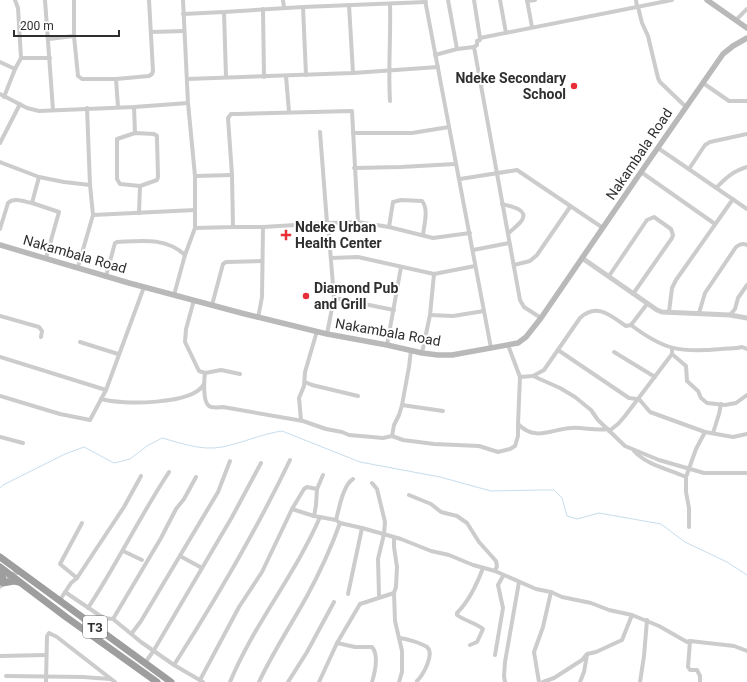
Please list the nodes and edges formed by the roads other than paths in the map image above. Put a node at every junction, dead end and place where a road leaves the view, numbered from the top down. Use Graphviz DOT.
graph roads {
  1 [pos="15,0"];
  2 [pos="45,0"];
  3 [pos="74,0"];
  4 [pos="149,0"];
  5 [pos="183,0"];
  6 [pos="284,0"];
  7 [pos="448,0"];
  8 [pos="474,0"];
  9 [pos="500,0"];
  10 [pos="535,0"];
  11 [pos="636,0"];
  12 [pos="672,0"];
  13 [pos="707,0"];
  14 [pos="426,1"];
  15 [pos="527,1"];
  16 [pos="390,4"];
  17 [pos="349,5"];
  18 [pos="303,7"];
  19 [pos="638,7"];
  20 [pos="284,8"];
  21 [pos="263,9"];
  22 [pos="747,9"];
  23 [pos="224,12"];
  24 [pos="184,14"];
  25 [pos="736,20"];
  26 [pos="532,27"];
  27 [pos="747,28"];
  28 [pos="184,30"];
  29 [pos="152,32"];
  30 [pos="506,33"];
  31 [pos="74,36"];
  32 [pos="480,38"];
  33 [pos="747,38"];
  34 [pos="49,39"];
  35 [pos="474,47"];
  36 [pos="457,49"];
  37 [pos="435,55"];
  38 [pos="22,58"];
  39 [pos="50,58"];
  40 [pos="0,62"];
  41 [pos="438,67"];
  42 [pos="15,69"];
  43 [pos="388,70"];
  44 [pos="353,73"];
  45 [pos="306,75"];
  46 [pos="286,76"];
  47 [pos="226,77"];
  48 [pos="264,77"];
  49 [pos="116,79"];
  50 [pos="187,79"];
  51 [pos="703,83"];
  52 [pos="2,96"];
  53 [pos="390,101"];
  54 [pos="747,101"];
  55 [pos="188,102"];
  56 [pos="20,104"];
  57 [pos="134,107"];
  58 [pos="686,107"];
  59 [pos="87,108"];
  60 [pos="118,108"];
  61 [pos="53,110"];
  62 [pos="289,112"];
  63 [pos="449,128"];
  64 [pos="136,132"];
  65 [pos="320,132"];
  66 [pos="353,133"];
  67 [pos="747,134"];
  68 [pos="0,143"];
  69 [pos="658,148"];
  70 [pos="0,162"];
  71 [pos="455,164"];
  72 [pos="747,167"];
  73 [pos="354,168"];
  74 [pos="689,169"];
  75 [pos="640,172"];
  76 [pos="498,173"];
  77 [pos="232,175"];
  78 [pos="195,176"];
  79 [pos="39,177"];
  80 [pos="460,179"];
  81 [pos="90,185"];
  82 [pos="140,186"];
  83 [pos="717,187"];
  84 [pos="733,199"];
  85 [pos="32,203"];
  86 [pos="502,204"];
  87 [pos="570,207"];
  88 [pos="747,209"];
  89 [pos="195,210"];
  90 [pos="139,213"];
  91 [pos="93,215"];
  92 [pos="358,222"];
  93 [pos="327,223"];
  94 [pos="715,224"];
  95 [pos="233,227"];
  96 [pos="263,227"];
  97 [pos="389,227"];
  98 [pos="195,228"];
  99 [pos="603,228"];
  100 [pos="0,229"];
  101 [pos="470,233"];
  102 [pos="508,234"];
  103 [pos="423,235"];
  104 [pos="509,243"];
  105 [pos="0,245"];
  106 [pos="747,245"];
  107 [pos="473,250"];
  108 [pos="185,255"];
  109 [pos="46,258"];
  110 [pos="331,258"];
  111 [pos="582,258"];
  112 [pos="262,261"];
  113 [pos="514,265"];
  114 [pos="475,266"];
  115 [pos="401,267"];
  116 [pos="78,268"];
  117 [pos="434,274"];
  118 [pos="106,276"];
  119 [pos="609,276"];
  120 [pos="747,285"];
  121 [pos="144,287"];
  122 [pos="633,294"];
  123 [pos="174,295"];
  124 [pos="334,298"];
  125 [pos="194,300"];
  126 [pos="647,304"];
  127 [pos="212,306"];
  128 [pos="394,310"];
  129 [pos="484,311"];
  130 [pos="668,312"];
  131 [pos="699,313"];
  132 [pos="430,315"];
  133 [pos="0,316"];
  134 [pos="730,316"];
  135 [pos="258,318"];
  136 [pos="541,318"];
  137 [pos="747,318"];
  138 [pos="631,325"];
  139 [pos="317,331"];
  140 [pos="327,334"];
  141 [pos="41,337"];
  142 [pos="80,342"];
  143 [pos="387,345"];
  144 [pos="508,345"];
  145 [pos="490,348"];
  146 [pos="672,349"];
  147 [pos="747,349"];
  148 [pos="411,350"];
  149 [pos="558,350"];
  150 [pos="614,352"];
  151 [pos="422,353"];
  152 [pos="118,354"];
  153 [pos="672,354"];
  154 [pos="0,357"];
  155 [pos="205,373"];
  156 [pos="240,374"];
  157 [pos="533,376"];
  158 [pos="520,377"];
  159 [pos="655,377"];
  160 [pos="305,382"];
  161 [pos="204,384"];
  162 [pos="106,390"];
  163 [pos="747,395"];
  164 [pos="0,396"];
  165 [pos="358,396"];
  166 [pos="101,399"];
  167 [pos="638,399"];
  168 [pos="721,404"];
  169 [pos="402,405"];
  170 [pos="443,412"];
  171 [pos="303,421"];
  172 [pos="518,424"];
  173 [pos="609,430"];
  174 [pos="705,432"];
  175 [pos="712,433"];
  176 [pos="747,434"];
  177 [pos="392,436"];
  178 [pos="0,437"];
  179 [pos="23,443"];
  180 [pos="632,449"];
  181 [pos="290,460"];
  182 [pos="230,461"];
  183 [pos="261,463"];
  184 [pos="689,468"];
  185 [pos="170,472"];
  186 [pos="747,473"];
  187 [pos="323,475"];
  188 [pos="141,476"];
  189 [pos="196,477"];
  190 [pos="686,477"];
  191 [pos="353,479"];
  192 [pos="372,484"];
  193 [pos="317,489"];
  194 [pos="409,495"];
  195 [pos="292,509"];
  196 [pos="314,516"];
  197 [pos="320,517"];
  198 [pos="336,520"];
  199 [pos="82,522"];
  200 [pos="340,523"];
  201 [pos="690,527"];
  202 [pos="362,528"];
  203 [pos="384,534"];
  204 [pos="394,538"];
  205 [pos="123,551"];
  206 [pos="180,556"];
  207 [pos="0,557"];
  208 [pos="142,560"];
  209 [pos="10,565"];
  210 [pos="0,568"];
  211 [pos="202,568"];
  212 [pos="483,568"];
  213 [pos="495,571"];
  214 [pos="19,572"];
  215 [pos="10,575"];
  216 [pos="503,576"];
  217 [pos="77,578"];
  218 [pos="20,582"];
  219 [pos="519,582"];
  220 [pos="1,584"];
  221 [pos="65,592"];
  222 [pos="551,592"];
  223 [pos="394,593"];
  224 [pos="348,594"];
  225 [pos="379,594"];
  226 [pos="60,600"];
  227 [pos="334,602"];
  228 [pos="88,608"];
  229 [pos="632,615"];
  230 [pos="114,618"];
  231 [pos="647,620"];
  232 [pos="132,633"];
  233 [pos="400,638"];
  234 [pos="690,640"];
  235 [pos="337,643"];
  236 [pos="470,645"];
  237 [pos="154,650"];
  238 [pos="747,651"];
  239 [pos="587,654"];
  240 [pos="46,655"];
  241 [pos="495,655"];
  242 [pos="0,656"];
  243 [pos="145,663"];
  244 [pos="174,664"];
  245 [pos="6,676"];
  246 [pos="46,677"];
  247 [pos="110,679"];
  248 [pos="202,681"];
  249 [pos="417,681"];
  250 [pos="46,682"];
  251 [pos="115,682"];
  252 [pos="157,682"];
  253 [pos="171,682"];
  254 [pos="230,682"];
  255 [pos="259,682"];
  256 [pos="288,682"];
  257 [pos="319,682"];
  258 [pos="372,682"];
  259 [pos="399,682"];
  260 [pos="505,682"];
  261 [pos="539,682"];
  262 [pos="543,682"];
  263 [pos="580,682"];
  264 [pos="640,682"];
  265 [pos="700,682"];
  1 -- 38 [label="street"];
  2 -- 34 [label="street"];
  3 -- 31 [label="street"];
  4 -- 29 [label="street"];
  5 -- 24 [label="street"];
  6 -- 20 [label="street"];
  7 -- 36 [label="street"];
  8 -- 32 [label="street"];
  9 -- 30 [label="street"];
  10 -- 15 [label="street"];
  11 -- 19 [label="street"];
  12 -- 19 [label="street"];
  13 -- 25 [label="main road"];
  14 -- 16 [label="street"];
  14 -- 37 [label="street"];
  15 -- 26 [label="street"];
  16 -- 17 [label="street"];
  16 -- 43 [label="street"];
  17 -- 18 [label="street"];
  17 -- 44 [label="street"];
  18 -- 20 [label="street"];
  18 -- 45 [label="street"];
  19 -- 26 [label="street"];
  19 -- 58 [label="street"];
  20 -- 21 [label="street"];
  21 -- 23 [label="street"];
  21 -- 48 [label="street"];
  22 -- 25 [label="street"];
  23 -- 24 [label="street"];
  23 -- 47 [label="street"];
  24 -- 28 [label="street"];
  25 -- 27 [label="main road"];
  26 -- 30 [label="street"];
  28 -- 29 [label="street"];
  28 -- 50 [label="street"];
  29 -- 49 [label="street"];
  30 -- 32 [label="street"];
  31 -- 34 [label="street"];
  31 -- 49 [label="street"];
  32 -- 35 [label="street"];
  33 -- 51 [label="main road, Nakambala Road"];
  34 -- 39 [label="street"];
  35 -- 36 [label="street"];
  35 -- 76 [label="street"];
  36 -- 37 [label="street"];
  37 -- 41 [label="street"];
  38 -- 39 [label="street"];
  38 -- 42 [label="street"];
  39 -- 61 [label="street"];
  40 -- 42 [label="street"];
  41 -- 43 [label="street"];
  41 -- 63 [label="street"];
  42 -- 52 [label="street"];
  43 -- 44 [label="street"];
  43 -- 53 [label="street"];
  44 -- 45 [label="street"];
  45 -- 46 [label="street"];
  46 -- 48 [label="street"];
  46 -- 62 [label="street"];
  47 -- 48 [label="street"];
  47 -- 50 [label="street"];
  49 -- 60 [label="street"];
  50 -- 55 [label="street"];
  51 -- 54 [label="street"];
  51 -- 58 [label="main road, Nakambala Road"];
  52 -- 56 [label="street"];
  55 -- 57 [label="street"];
  55 -- 78 [label="street"];
  56 -- 61 [label="street"];
  56 -- 68 [label="street"];
  57 -- 60 [label="street"];
  57 -- 64 [label="street"];
  58 -- 69 [label="main road, Nakambala Road"];
  59 -- 60 [label="street"];
  59 -- 61 [label="street"];
  59 -- 81 [label="street"];
  62 -- 66 [label="street"];
  62 -- 77 [label="street"];
  63 -- 66 [label="street"];
  63 -- 71 [label="street"];
  64 -- 82 [label="street"];
  64 -- 82 [label="street"];
  65 -- 93 [label="street"];
  66 -- 73 [label="street"];
  67 -- 74 [label="street"];
  69 -- 74 [label="street"];
  69 -- 75 [label="main road, Nakambala Road"];
  70 -- 79 [label="street"];
  71 -- 73 [label="street"];
  71 -- 80 [label="street"];
  72 -- 83 [label="street"];
  73 -- 92 [label="street"];
  74 -- 83 [label="street"];
  75 -- 94 [label="street"];
  75 -- 99 [label="main road, Nakambala Road"];
  76 -- 80 [label="street"];
  76 -- 86 [label="street"];
  76 -- 87 [label="street"];
  77 -- 78 [label="street"];
  77 -- 95 [label="street"];
  78 -- 89 [label="street"];
  79 -- 81 [label="street"];
  79 -- 85 [label="street"];
  80 -- 101 [label="street"];
  81 -- 91 [label="street"];
  82 -- 90 [label="street"];
  83 -- 84 [label="street"];
  84 -- 88 [label="street"];
  84 -- 94 [label="street"];
  85 -- 100 [label="street"];
  85 -- 109 [label="street"];
  86 -- 102 [label="street"];
  86 -- 102 [label="street"];
  87 -- 99 [label="street"];
  87 -- 113 [label="street"];
  89 -- 90 [label="street"];
  89 -- 98 [label="street"];
  90 -- 91 [label="street"];
  91 -- 116 [label="street"];
  92 -- 93 [label="street"];
  92 -- 97 [label="street"];
  93 -- 96 [label="street"];
  93 -- 110 [label="street"];
  94 -- 130 [label="street"];
  95 -- 96 [label="street"];
  95 -- 98 [label="street"];
  96 -- 112 [label="street"];
  97 -- 103 [label="street"];
  97 -- 103 [label="street"];
  98 -- 108 [label="street"];
  99 -- 111 [label="main road, Nakambala Road"];
  101 -- 103 [label="street"];
  101 -- 107 [label="street"];
  102 -- 104 [label="street"];
  104 -- 107 [label="street"];
  104 -- 113 [label="street"];
  105 -- 109 [label="main road, Nakambala Road"];
  106 -- 131 [label="street"];
  107 -- 114 [label="street"];
  108 -- 118 [label="street"];
  108 -- 123 [label="street"];
  109 -- 116 [label="main road, Nakambala Road"];
  110 -- 115 [label="street"];
  110 -- 124 [label="street"];
  111 -- 119 [label="street"];
  111 -- 136 [label="main road, Nakambala Road"];
  112 -- 127 [label="street"];
  112 -- 135 [label="street"];
  113 -- 136 [label="street"];
  114 -- 117 [label="street"];
  114 -- 129 [label="street"];
  115 -- 117 [label="street"];
  115 -- 128 [label="street"];
  116 -- 118 [label="main road, Nakambala Road"];
  117 -- 132 [label="street"];
  118 -- 121 [label="main road, Nakambala Road"];
  119 -- 122 [label="street"];
  119 -- 122 [label="street"];
  120 -- 134 [label="street"];
  121 -- 123 [label="main road, Nakambala Road"];
  121 -- 152 [label="street"];
  122 -- 126 [label="street"];
  123 -- 125 [label="main road, Nakambala Road"];
  124 -- 128 [label="street"];
  124 -- 140 [label="street"];
  125 -- 127 [label="main road, Nakambala Road"];
  125 -- 155 [label="street"];
  126 -- 130 [label="street"];
  126 -- 138 [label="street"];
  127 -- 135 [label="main road, Nakambala Road"];
  128 -- 143 [label="street"];
  129 -- 132 [label="street"];
  129 -- 145 [label="street"];
  130 -- 131 [label="street"];
  131 -- 134 [label="street"];
  132 -- 151 [label="street"];
  133 -- 141 [label="street"];
  134 -- 137 [label="street"];
  135 -- 139 [label="main road, Nakambala Road"];
  136 -- 144 [label="main road, Nakambala Road"];
  138 -- 146 [label="street"];
  138 -- 149 [label="street"];
  139 -- 140 [label="main road, Nakambala Road"];
  139 -- 160 [label="street"];
  140 -- 143 [label="main road, Nakambala Road"];
  142 -- 152 [label="street"];
  143 -- 148 [label="main road, Nakambala Road"];
  144 -- 145 [label="main road, Nakambala Road"];
  144 -- 158 [label="street"];
  145 -- 151 [label="main road, Nakambala Road"];
  146 -- 147 [label="street"];
  146 -- 153 [label="street"];
  148 -- 151 [label="main road, Nakambala Road"];
  148 -- 169 [label="street"];
  149 -- 157 [label="street"];
  149 -- 167 [label="street"];
  150 -- 159 [label="street"];
  152 -- 162 [label="street"];
  153 -- 159 [label="street"];
  153 -- 168 [label="street"];
  154 -- 162 [label="street"];
  155 -- 156 [label="street"];
  155 -- 161 [label="street"];
  157 -- 158 [label="street"];
  157 -- 173 [label="street"];
  158 -- 172 [label="street"];
  159 -- 167 [label="street"];
  160 -- 165 [label="street"];
  160 -- 171 [label="street"];
  161 -- 166 [label="street"];
  161 -- 171 [label="street"];
  162 -- 166 [label="street"];
  163 -- 168 [label="street"];
  164 -- 166 [label="street"];
  167 -- 173 [label="street"];
  167 -- 174 [label="street"];
  168 -- 175 [label="street"];
  169 -- 170 [label="street"];
  169 -- 177 [label="street"];
  171 -- 177 [label="street"];
  172 -- 173 [label="street"];
  172 -- 177 [label="street"];
  173 -- 180 [label="street"];
  174 -- 175 [label="street"];
  174 -- 184 [label="street"];
  175 -- 176 [label="street"];
  178 -- 179 [label="street"];
  180 -- 184 [label="street"];
  180 -- 190 [label="street"];
  181 -- 244 [label="street"];
  182 -- 206 [label="street"];
  183 -- 211 [label="street"];
  184 -- 186 [label="street"];
  184 -- 190 [label="street"];
  185 -- 205 [label="street"];
  187 -- 193 [label="street"];
  188 -- 217 [label="street"];
  189 -- 230 [label="street"];
  190 -- 201 [label="street"];
  191 -- 198 [label="street"];
  192 -- 203 [label="street"];
  193 -- 195 [label="street"];
  193 -- 196 [label="street"];
  194 -- 213 [label="street"];
  195 -- 196 [label="street"];
  195 -- 248 [label="street"];
  196 -- 197 [label="street"];
  197 -- 198 [label="street"];
  197 -- 254 [label="street"];
  198 -- 200 [label="street"];
  199 -- 217 [label="street"];
  200 -- 202 [label="street"];
  200 -- 255 [label="street"];
  202 -- 203 [label="street"];
  202 -- 224 [label="street"];
  203 -- 204 [label="street"];
  203 -- 225 [label="street"];
  204 -- 212 [label="street"];
  204 -- 223 [label="street"];
  205 -- 208 [label="street"];
  205 -- 228 [label="street"];
  206 -- 211 [label="street"];
  206 -- 232 [label="street"];
  207 -- 209 [label="highway, T3"];
  209 -- 214 [label="highway, T3"];
  209 -- 215 [label="street"];
  210 -- 215 [label="highway, T3"];
  210 -- 220 [label="highway"];
  211 -- 237 [label="street"];
  212 -- 213 [label="street"];
  212 -- 236 [label="street"];
  213 -- 216 [label="street"];
  214 -- 215 [label="street"];
  214 -- 226 [label="highway, T3"];
  215 -- 218 [label="highway, T3"];
  215 -- 220 [label="street"];
  216 -- 219 [label="street"];
  216 -- 241 [label="street"];
  217 -- 221 [label="street"];
  218 -- 220 [label="highway"];
  218 -- 252 [label="highway, T3"];
  219 -- 222 [label="street"];
  219 -- 260 [label="street"];
  221 -- 226 [label="street"];
  221 -- 228 [label="street"];
  222 -- 229 [label="street"];
  222 -- 261 [label="street"];
  223 -- 233 [label="street"];
  223 -- 235 [label="street"];
  226 -- 243 [label="highway, T3"];
  227 -- 256 [label="street"];
  228 -- 230 [label="street"];
  229 -- 231 [label="street"];
  229 -- 239 [label="street"];
  230 -- 232 [label="street"];
  231 -- 234 [label="street"];
  231 -- 264 [label="street"];
  232 -- 237 [label="street"];
  233 -- 249 [label="street"];
  233 -- 259 [label="street"];
  234 -- 238 [label="street"];
  234 -- 265 [label="street"];
  235 -- 257 [label="street"];
  235 -- 258 [label="street"];
  237 -- 243 [label="street"];
  237 -- 244 [label="street"];
  239 -- 262 [label="street"];
  239 -- 263 [label="street"];
  240 -- 242 [label="street"];
  240 -- 246 [label="street"];
  240 -- 247 [label="street"];
  243 -- 253 [label="highway, T3"];
  244 -- 248 [label="street"];
  245 -- 246 [label="street"];
  246 -- 247 [label="street"];
  246 -- 250 [label="street"];
  247 -- 251 [label="street"];
}
